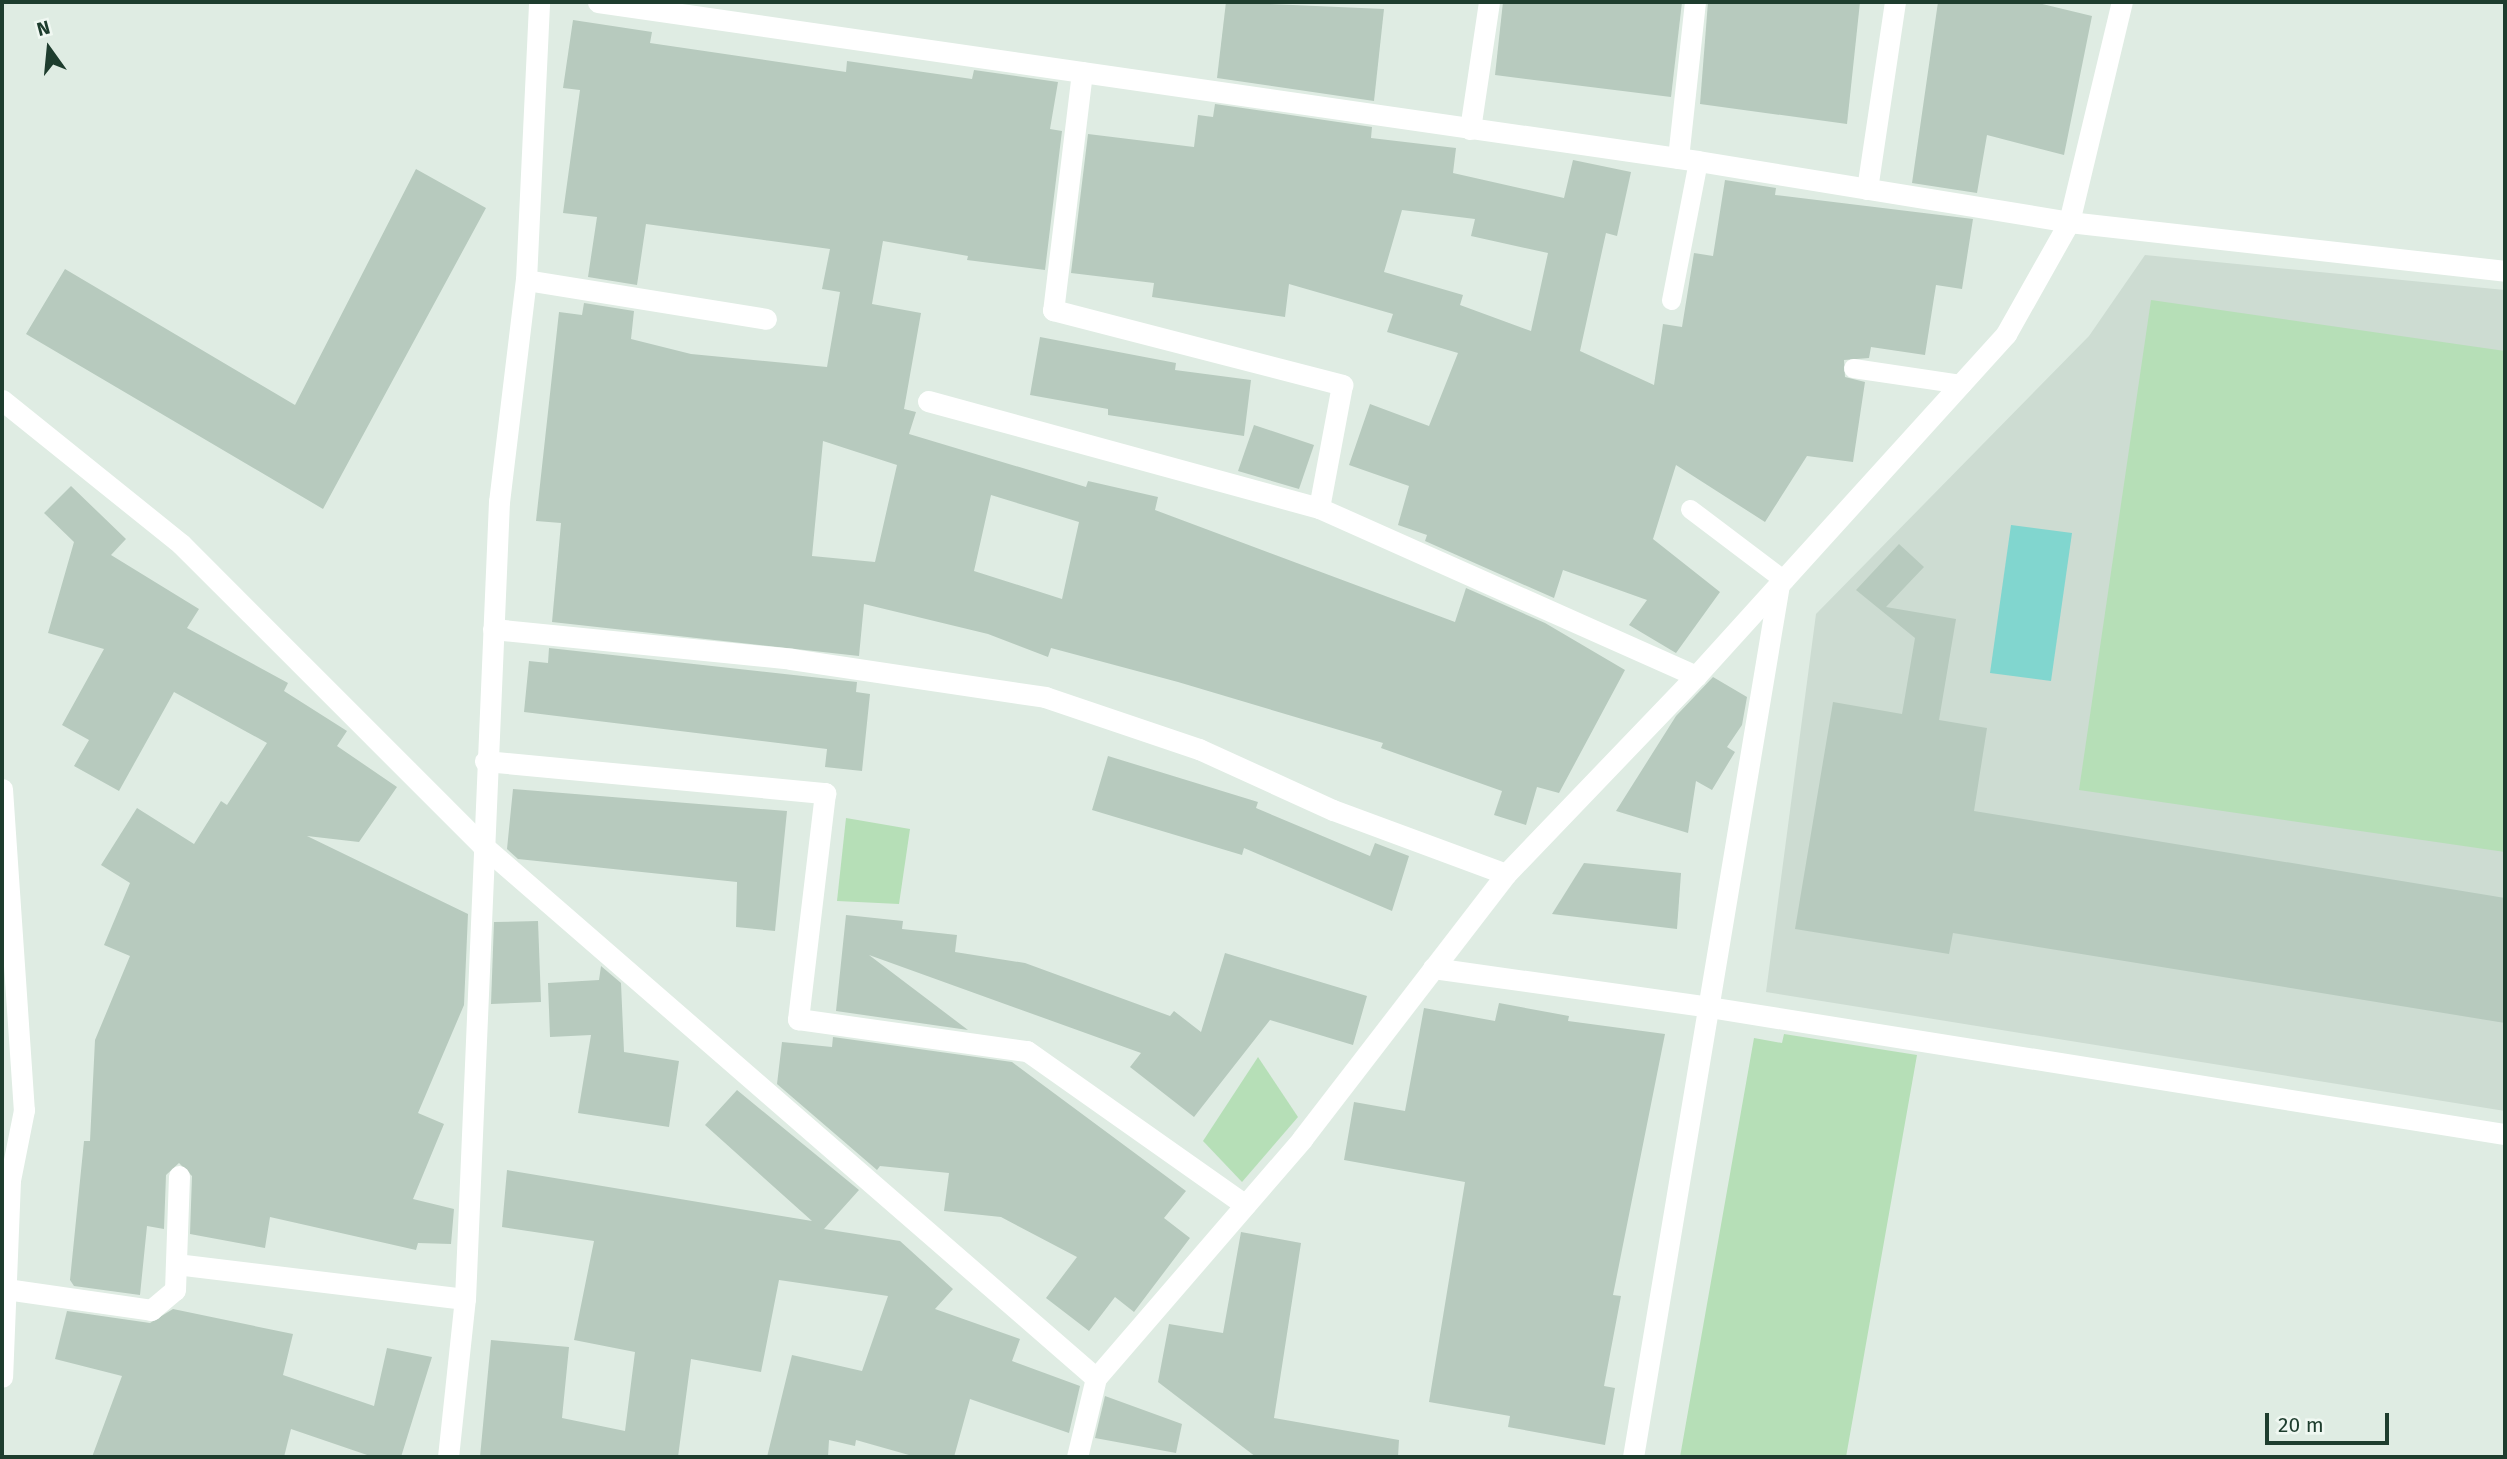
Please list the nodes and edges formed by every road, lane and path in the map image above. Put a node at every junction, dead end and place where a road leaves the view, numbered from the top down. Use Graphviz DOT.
graph roads {
  1 [pos="539,2"];
  2 [pos="598,2"];
  3 [pos="1489,2"];
  4 [pos="1695,2"];
  5 [pos="1895,2"];
  6 [pos="2122,2"];
  7 [pos="1082,72"];
  8 [pos="1470,129"];
  9 [pos="1688,160"];
  10 [pos="1867,189"];
  11 [pos="2069,222"];
  12 [pos="2505,271"];
  13 [pos="526,280"];
  14 [pos="1671,300"];
  15 [pos="766,319"];
  16 [pos="1853,368"];
  17 [pos="1962,384"];
  18 [pos="2,400"];
  19 [pos="928,401"];
  20 [pos="1319,508"];
  21 [pos="1690,509"];
  22 [pos="1781,583"];
  23 [pos="493,629"];
  24 [pos="1696,676"];
  25 [pos="485,761"];
  26 [pos="2,789"];
  27 [pos="481,844"];
  28 [pos="1506,874"];
  29 [pos="1433,968"];
  30 [pos="1709,1007"];
  31 [pos="2505,1134"];
  32 [pos="179,1176"];
  33 [pos="1245,1205"];
  34 [pos="176,1264"];
  35 [pos="6,1289"];
  36 [pos="465,1299"];
  37 [pos="3,1369"];
  38 [pos="1096,1378"];
  39 [pos="448,1457"];
  40 [pos="1077,1457"];
  41 [pos="1633,1457"];
  1 -- 13 [label="street"];
  2 -- 7 [label="street"];
  3 -- 8 [label="street"];
  4 -- 9 [label="street"];
  5 -- 10 [label="street"];
  6 -- 11 [label="street"];
  7 -- 8 [label="street"];
  7 -- 20 [label="street"];
  8 -- 9 [label="street"];
  9 -- 10 [label="street"];
  9 -- 14 [label="lane"];
  10 -- 11 [label="street"];
  11 -- 12 [label="street"];
  11 -- 17 [label="street"];
  13 -- 15 [label="street"];
  13 -- 23 [label="street"];
  16 -- 17 [label="lane"];
  17 -- 22 [label="street"];
  18 -- 27 [label="street"];
  19 -- 20 [label="street"];
  20 -- 24 [label="street"];
  21 -- 22 [label="lane"];
  22 -- 24 [label="street"];
  22 -- 30 [label="street"];
  23 -- 25 [label="street"];
  23 -- 28 [label="street"];
  24 -- 28 [label="street"];
  25 -- 27 [label="street"];
  25 -- 33 [label="street"];
  26 -- 35 [label="street"];
  27 -- 36 [label="street"];
  27 -- 38 [label="street"];
  28 -- 29 [label="street"];
  29 -- 30 [label="street"];
  29 -- 33 [label="street"];
  30 -- 31 [label="street"];
  30 -- 41 [label="street"];
  32 -- 34 [label="street"];
  33 -- 38 [label="street"];
  34 -- 35 [label="street"];
  34 -- 36 [label="street"];
  35 -- 37 [label="street"];
  36 -- 39 [label="street"];
  38 -- 40 [label="street"];
}
